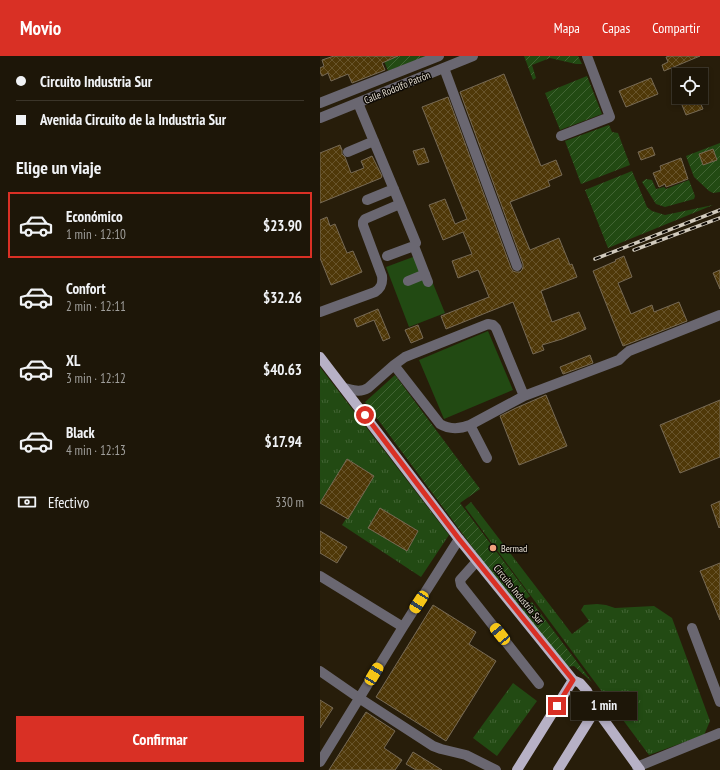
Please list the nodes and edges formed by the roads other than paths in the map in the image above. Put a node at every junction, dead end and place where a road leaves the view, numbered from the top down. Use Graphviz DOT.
graph roads {
  1 [pos="439,56"];
  2 [pos="474,56"];
  3 [pos="587,56"];
  4 [pos="444,68"];
  5 [pos="320,103"];
  6 [pos="358,103"];
  7 [pos="320,118"];
  8 [pos="561,136"];
  9 [pos="374,141"];
  10 [pos="348,152"];
  11 [pos="394,189"];
  12 [pos="367,200"];
  13 [pos="400,204"];
  14 [pos="414,246"];
  15 [pos="387,256"];
  16 [pos="517,266"];
  17 [pos="408,282"];
  18 [pos="320,312"];
  19 [pos="720,314"];
  20 [pos="320,357"];
  21 [pos="394,365"];
  22 [pos="344,388"];
  23 [pos="524,396"];
  24 [pos="470,425"];
  25 [pos="487,458"];
  26 [pos="459,539"];
  27 [pos="477,561"];
  28 [pos="320,576"];
  29 [pos="403,627"];
  30 [pos="692,628"];
  31 [pos="320,671"];
  32 [pos="573,680"];
  33 [pos="540,684"];
  34 [pos="359,698"];
  35 [pos="720,702"];
  36 [pos="596,709"];
  37 [pos="720,733"];
  38 [pos="320,762"];
  39 [pos="639,768"];
  40 [pos="496,770"];
  41 [pos="517,770"];
  42 [pos="558,770"];
  1 -- 5 [label="street"];
  2 -- 4 [label="street, Calle Rodolfo Patrón"];
  3 -- 8 [label="street"];
  4 -- 6 [label="street, Calle Rodolfo Patrón"];
  4 -- 16 [label="street"];
  6 -- 7 [label="street, Calle Rodolfo Patrón"];
  6 -- 9 [label="street"];
  9 -- 10 [label="street"];
  9 -- 11 [label="street"];
  11 -- 12 [label="street"];
  11 -- 13 [label="street"];
  13 -- 14 [label="street"];
  13 -- 18 [label="street"];
  14 -- 15 [label="street"];
  14 -- 17 [label="street"];
  19 -- 23 [label="street"];
  20 -- 22 [label="main road, Circuito Industria Sur"];
  21 -- 22 [label="street"];
  21 -- 23 [label="street"];
  21 -- 24 [label="street"];
  22 -- 26 [label="main road, Circuito Industria Sur"];
  23 -- 24 [label="street"];
  24 -- 25 [label="street"];
  26 -- 27 [label="main road, Circuito Industria Sur"];
  26 -- 29 [label="street"];
  27 -- 32 [label="main road, Circuito Industria Sur"];
  27 -- 33 [label="street"];
  28 -- 29 [label="street"];
  29 -- 34 [label="street"];
  30 -- 35 [label="street"];
  31 -- 34 [label="street"];
  32 -- 36 [label="main road, Circuito Industria Sur"];
  32 -- 41 [label="main road"];
  34 -- 38 [label="street"];
  34 -- 40 [label="street"];
  36 -- 39 [label="main road, Circuito Industria Sur"];
  36 -- 42 [label="main road"];
  37 -- 39 [label="street"];
}
